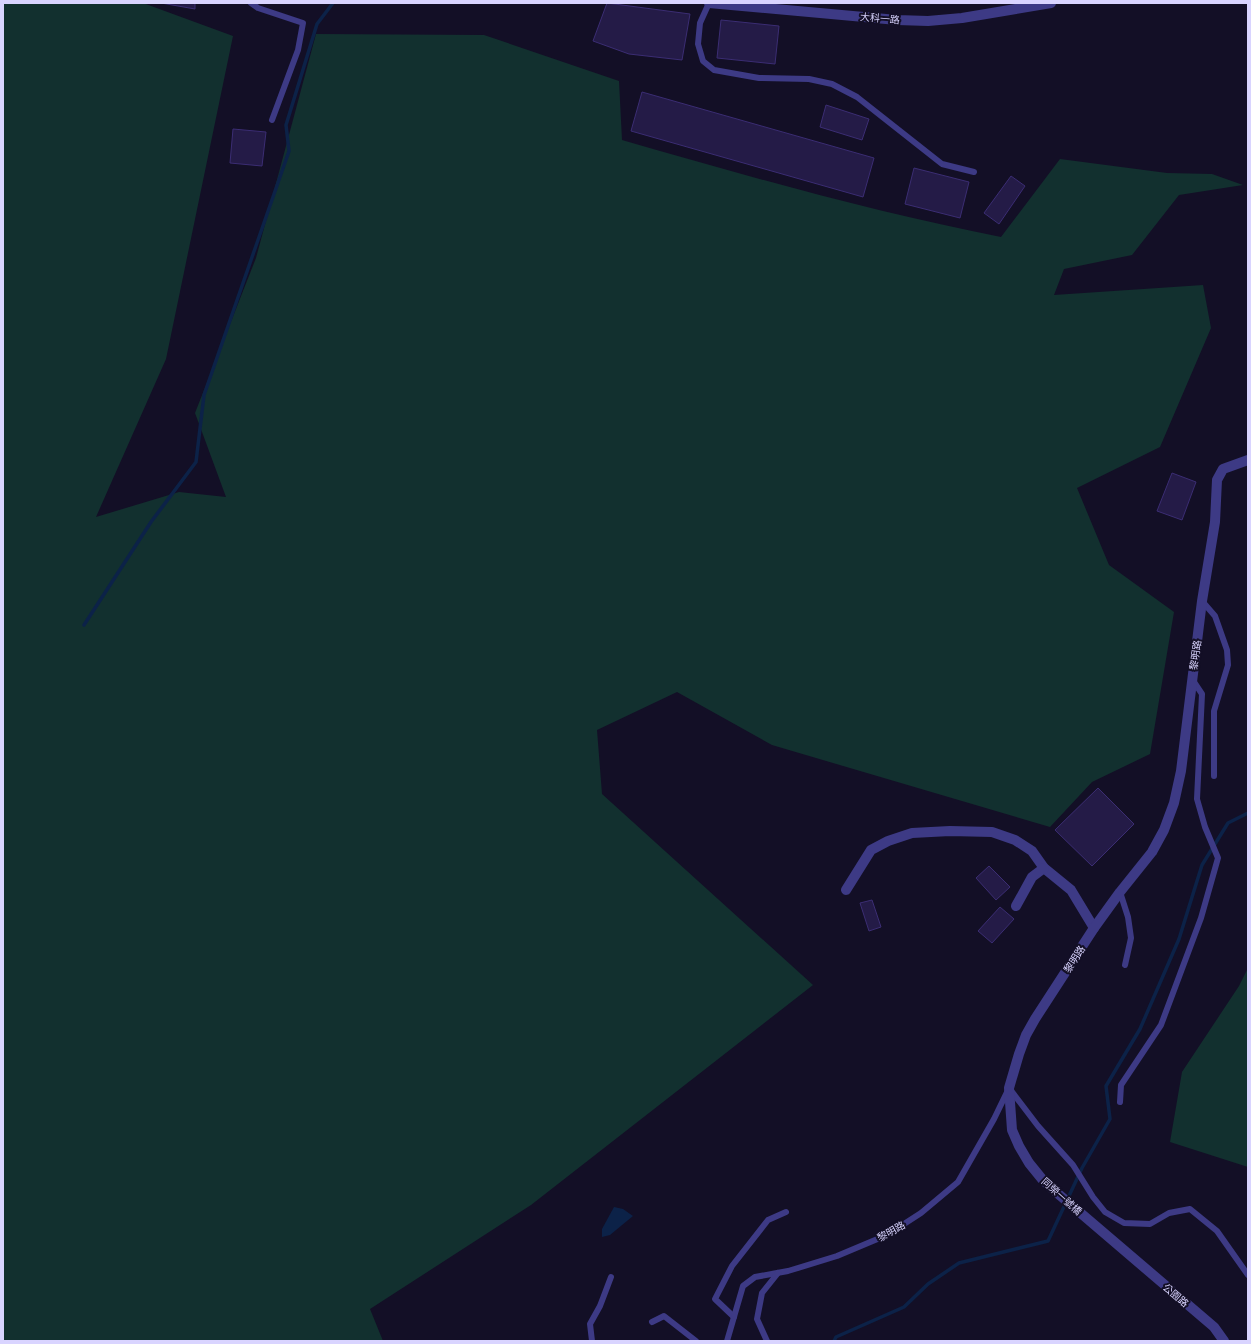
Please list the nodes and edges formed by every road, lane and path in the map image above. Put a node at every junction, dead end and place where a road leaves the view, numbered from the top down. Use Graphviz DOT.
graph roads {
  1 [pos="251,3"];
  2 [pos="709,3"];
  3 [pos="1051,3"];
  4 [pos="272,120"];
  5 [pos="974,172"];
  6 [pos="1248,460"];
  7 [pos="1202,601"];
  8 [pos="1192,678"];
  9 [pos="1214,776"];
  10 [pos="1044,868"];
  11 [pos="846,890"];
  12 [pos="1120,892"];
  13 [pos="1016,906"];
  14 [pos="1094,928"];
  15 [pos="1125,965"];
  16 [pos="1009,1088"];
  17 [pos="1120,1102"];
  18 [pos="786,1212"];
  19 [pos="1125,1251"];
  20 [pos="778,1272"];
  21 [pos="1248,1275"];
  22 [pos="611,1277"];
  23 [pos="734,1317"];
  24 [pos="652,1322"];
  25 [pos="592,1341"];
  26 [pos="696,1341"];
  27 [pos="727,1341"];
  28 [pos="767,1341"];
  29 [pos="1224,1341"];
  1 -- 4 [label="lane"];
  2 -- 3 [label="street, 大科一路"];
  2 -- 5 [label="lane"];
  6 -- 7 [label="street, 黎明路"];
  7 -- 8 [label="street, 黎明路"];
  7 -- 9 [label="lane"];
  8 -- 12 [label="street, 黎明路"];
  8 -- 17 [label="lane"];
  10 -- 11 [label="street"];
  10 -- 13 [label="street"];
  10 -- 14 [label="street"];
  12 -- 14 [label="street, 黎明路"];
  12 -- 15 [label="lane"];
  14 -- 16 [label="street, 黎明路"];
  16 -- 19 [label="street, 同榮一號橋"];
  16 -- 20 [label="lane, 黎明路"];
  16 -- 21 [label="lane"];
  18 -- 23 [label="lane"];
  19 -- 29 [label="street, 公園路"];
  20 -- 23 [label="lane, 黎明路"];
  20 -- 28 [label="lane"];
  22 -- 25 [label="lane"];
  23 -- 27 [label="lane, 黎明路"];
  24 -- 26 [label="lane"];
}
